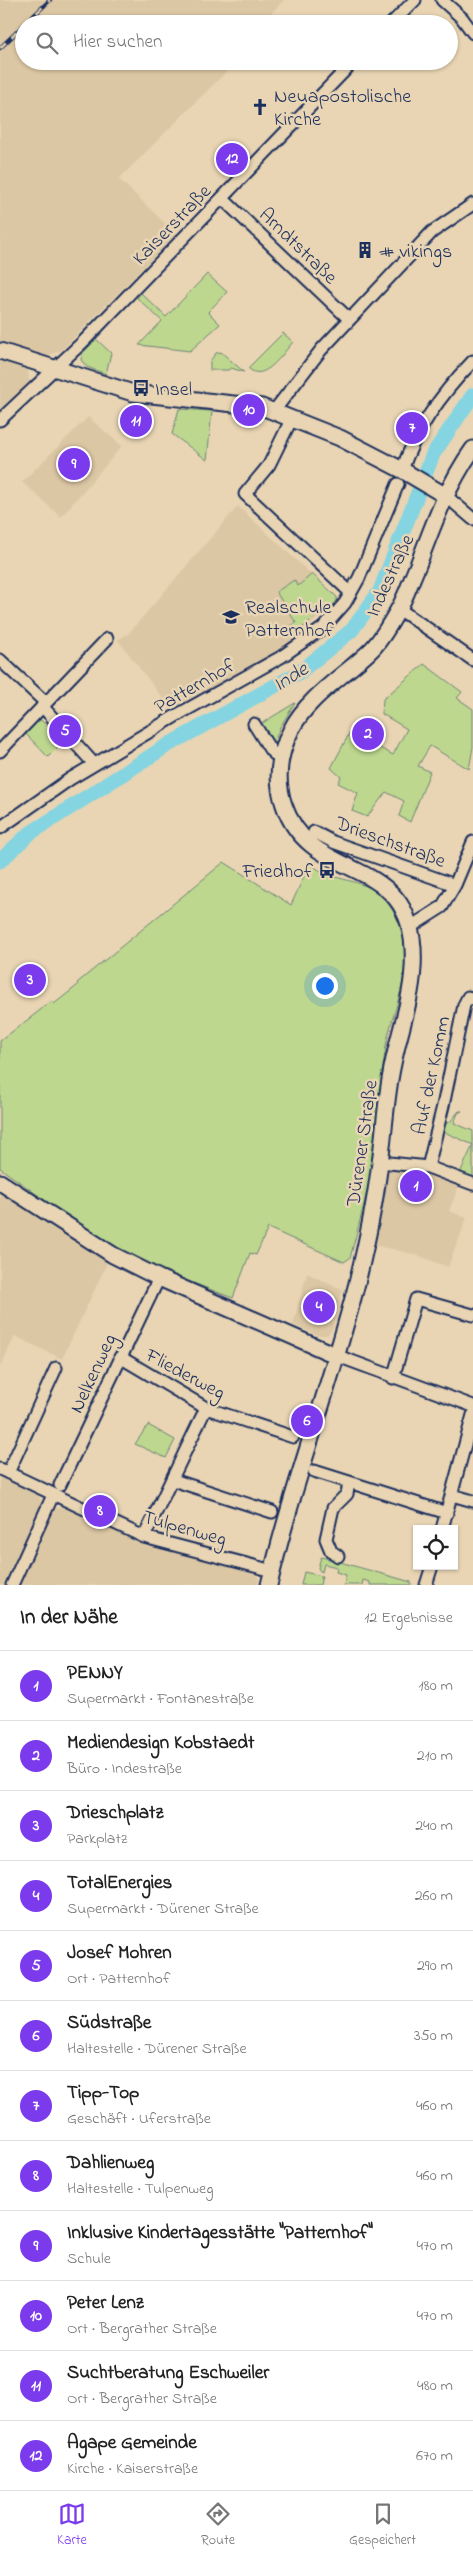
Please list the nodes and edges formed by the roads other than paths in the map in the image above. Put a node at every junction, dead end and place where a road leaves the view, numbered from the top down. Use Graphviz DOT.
graph roads {
  1 [pos="415,0"];
  2 [pos="442,0"];
  3 [pos="400,15"];
  4 [pos="473,33"];
  5 [pos="345,70"];
  6 [pos="222,198"];
  7 [pos="473,204"];
  8 [pos="349,319"];
  9 [pos="0,351"];
  10 [pos="473,361"];
  11 [pos="55,369"];
  12 [pos="274,411"];
  13 [pos="292,418"];
  14 [pos="0,420"];
  15 [pos="472,453"];
  16 [pos="403,476"];
  17 [pos="441,493"];
  18 [pos="473,519"];
  19 [pos="351,593"];
  20 [pos="399,610"];
  21 [pos="107,639"];
  22 [pos="0,660"];
  23 [pos="473,660"];
  24 [pos="44,704"];
  25 [pos="254,724"];
  26 [pos="0,751"];
  27 [pos="280,759"];
  28 [pos="94,764"];
  29 [pos="0,828"];
  30 [pos="314,832"];
  31 [pos="473,842"];
  32 [pos="455,885"];
  33 [pos="412,926"];
  34 [pos="473,999"];
  35 [pos="380,1162"];
  36 [pos="428,1167"];
  37 [pos="0,1182"];
  38 [pos="473,1184"];
  39 [pos="159,1278"];
  40 [pos="473,1315"];
  41 [pos="335,1355"];
  42 [pos="120,1358"];
  43 [pos="56,1368"];
  44 [pos="393,1378"];
  45 [pos="473,1406"];
  46 [pos="206,1408"];
  47 [pos="473,1415"];
  48 [pos="293,1437"];
  49 [pos="308,1469"];
  50 [pos="4,1471"];
  51 [pos="173,1480"];
  52 [pos="349,1482"];
  53 [pos="57,1490"];
  54 [pos="452,1494"];
  55 [pos="473,1501"];
  56 [pos="272,1512"];
  57 [pos="446,1513"];
  58 [pos="443,1525"];
  59 [pos="144,1537"];
  60 [pos="338,1556"];
  61 [pos="431,1570"];
  62 [pos="271,1578"];
  63 [pos="12,1585"];
  64 [pos="426,1585"];
  1 -- 3 [label="street"];
  2 -- 4 [label="street"];
  5 -- 6 [label="street, Kaiserstraße"];
  6 -- 8 [label="street, Arndtstraße"];
  6 -- 11 [label="street, Kaiserstraße"];
  7 -- 8 [label="street"];
  8 -- 12 [label="street"];
  9 -- 11 [label="main road"];
  10 -- 16 [label="street, Patternhof"];
  11 -- 12 [label="main road"];
  11 -- 14 [label="street, Kaiserstraße"];
  12 -- 13 [label="main road"];
  13 -- 16 [label="main road"];
  13 -- 19 [label="street"];
  15 -- 17 [label="main road, Indestraße"];
  16 -- 17 [label="main road"];
  16 -- 19 [label="street, Patternhof"];
  17 -- 18 [label="street"];
  17 -- 20 [label="main road, Indestraße"];
  19 -- 28 [label="street, Patternhof"];
  20 -- 23 [label="street"];
  20 -- 27 [label="main road, Indestraße"];
  21 -- 24 [label="street"];
  22 -- 24 [label="street"];
  24 -- 26 [label="street"];
  24 -- 28 [label="street"];
  25 -- 27 [label="street"];
  27 -- 33 [label="main road, Indestraße"];
  28 -- 29 [label="street, Patternhof"];
  30 -- 32 [label="street, Drieschstraße"];
  31 -- 32 [label="street"];
  32 -- 33 [label="street"];
  33 -- 35 [label="main road, Dürener Straße"];
  34 -- 36 [label="street, Auf der Komm"];
  35 -- 36 [label="street"];
  35 -- 41 [label="main road, Dürener Straße"];
  36 -- 38 [label="street"];
  37 -- 39 [label="main road"];
  39 -- 41 [label="main road"];
  39 -- 42 [label="street, Nelkenweg"];
  40 -- 44 [label="street"];
  41 -- 44 [label="street"];
  41 -- 49 [label="main road, Dürener Straße"];
  42 -- 46 [label="street, Fliederweg"];
  42 -- 53 [label="street, Nelkenweg"];
  43 -- 50 [label="street, Tulpenweg"];
  44 -- 45 [label="street"];
  46 -- 48 [label="street, Fliederweg"];
  46 -- 51 [label="street"];
  47 -- 54 [label="street"];
  49 -- 52 [label="street"];
  49 -- 62 [label="main road, Dürener Straße"];
  50 -- 53 [label="street, Tulpenweg"];
  51 -- 56 [label="street"];
  51 -- 59 [label="street"];
  52 -- 57 [label="street"];
  52 -- 60 [label="street"];
  53 -- 59 [label="street, Tulpenweg"];
  53 -- 63 [label="street, Nelkenweg"];
  54 -- 55 [label="street"];
  54 -- 57 [label="street"];
  57 -- 58 [label="street"];
  59 -- 62 [label="street, Tulpenweg"];
  61 -- 64 [label="street"];
}
